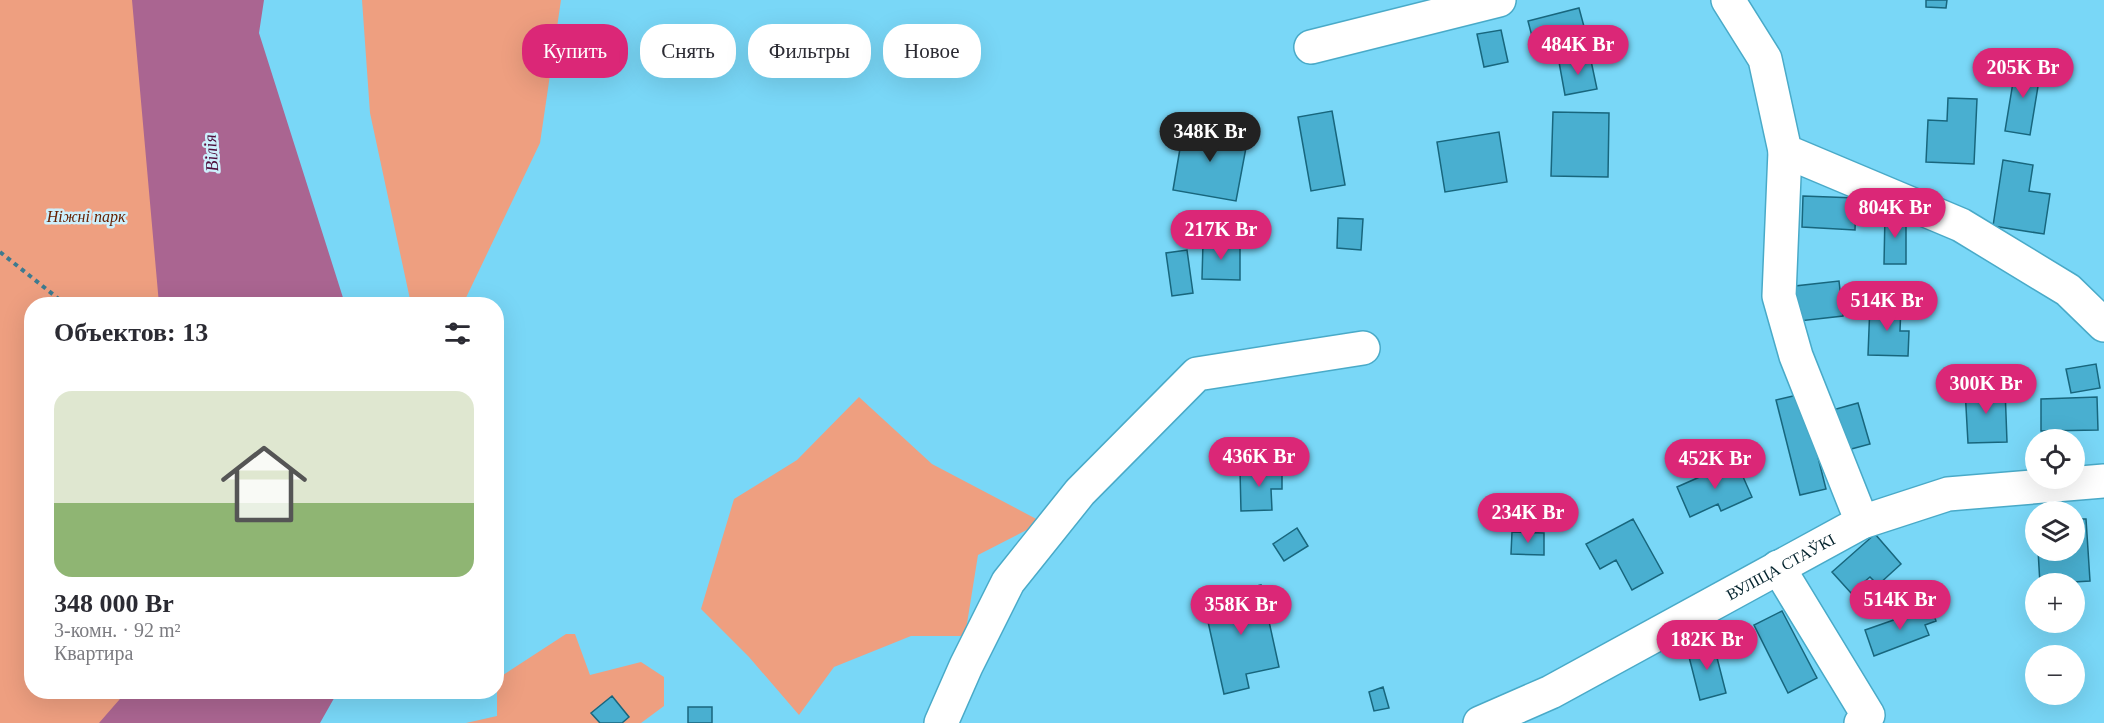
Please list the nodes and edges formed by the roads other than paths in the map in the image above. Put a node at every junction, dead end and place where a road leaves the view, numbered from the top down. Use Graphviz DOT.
graph roads {
  1 [pos="1499,0"];
  2 [pos="1728,0"];
  3 [pos="1311,47"];
  4 [pos="1785,151"];
  5 [pos="2104,325"];
  6 [pos="1362,348"];
  7 [pos="2104,481"];
  8 [pos="1862,522"];
  9 [pos="1778,567"];
  10 [pos="941,723"];
  11 [pos="1480,723"];
  12 [pos="1862,723"];
  1 -- 3 [label="street"];
  2 -- 4 [label="street"];
  4 -- 5 [label="street"];
  4 -- 8 [label="street"];
  6 -- 10 [label="street"];
  7 -- 8 [label="street, ВУЛІЦА СТАЎКІ"];
  8 -- 9 [label="street, ВУЛІЦА СТАЎКІ"];
  9 -- 11 [label="street, ВУЛІЦА СТАЎКІ"];
  9 -- 12 [label="street"];
}
